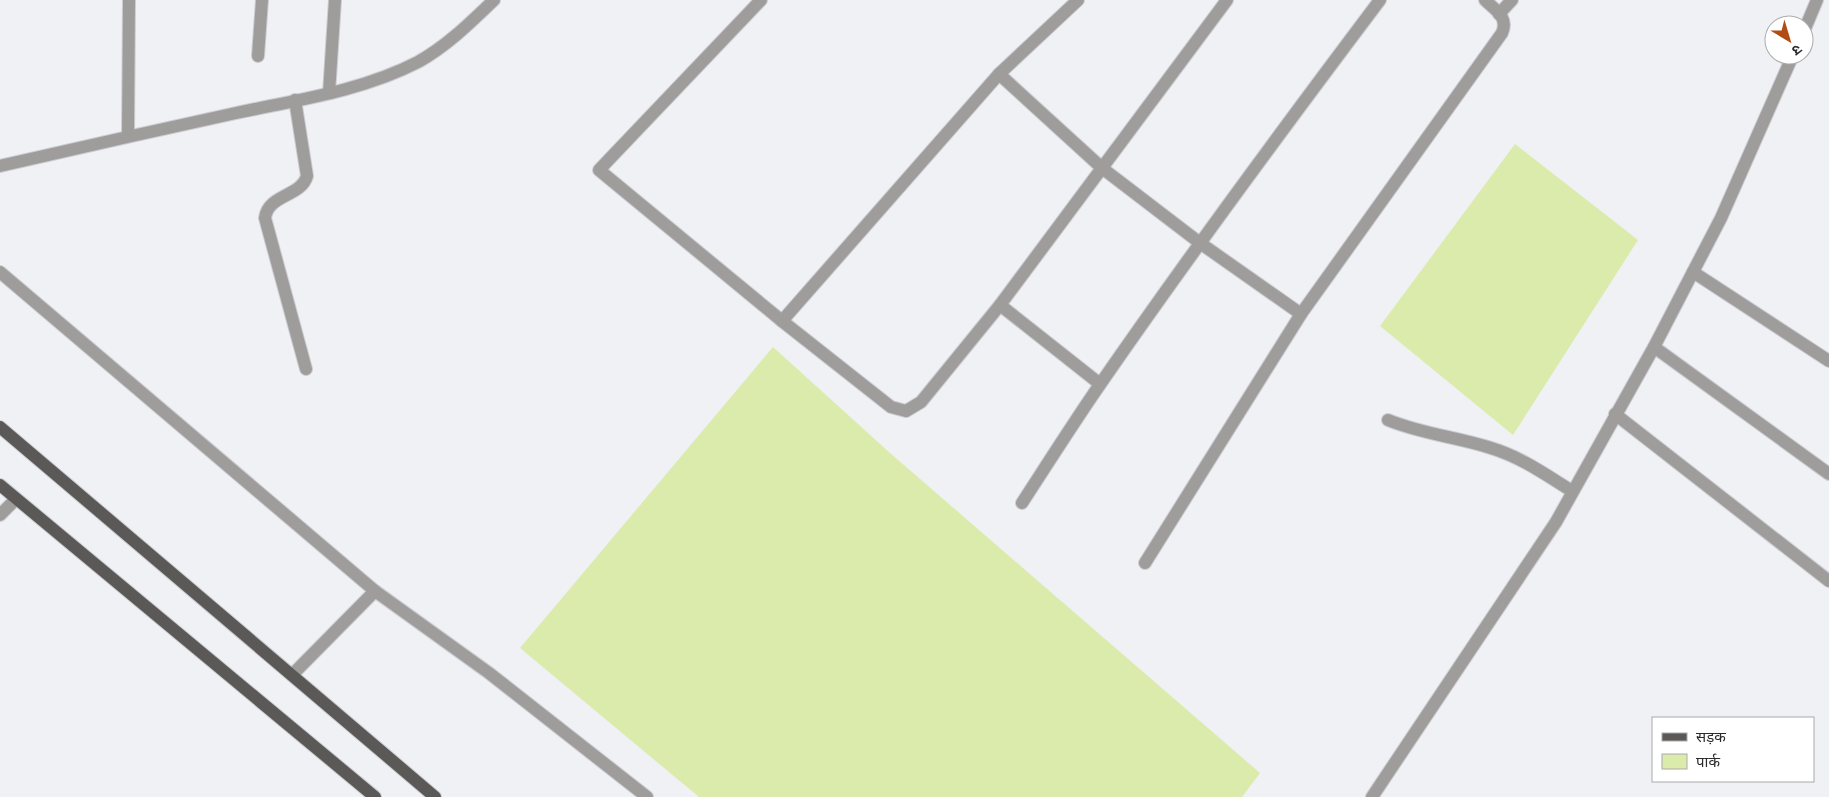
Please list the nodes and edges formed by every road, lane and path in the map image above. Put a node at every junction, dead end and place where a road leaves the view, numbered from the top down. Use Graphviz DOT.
graph roads {
  1 [pos="129,0"];
  2 [pos="262,0"];
  3 [pos="335,0"];
  4 [pos="494,0"];
  5 [pos="762,0"];
  6 [pos="1078,0"];
  7 [pos="1227,0"];
  8 [pos="1380,0"];
  9 [pos="1485,0"];
  10 [pos="1512,0"];
  11 [pos="1818,0"];
  12 [pos="1499,14"];
  13 [pos="1811,15"];
  14 [pos="258,56"];
  15 [pos="1789,65"];
  16 [pos="999,74"];
  17 [pos="329,93"];
  18 [pos="295,100"];
  19 [pos="128,136"];
  20 [pos="0,166"];
  21 [pos="1102,168"];
  22 [pos="1200,243"];
  23 [pos="0,272"];
  24 [pos="1693,272"];
  25 [pos="1000,305"];
  26 [pos="1301,314"];
  27 [pos="782,321"];
  28 [pos="1654,347"];
  29 [pos="1829,362"];
  30 [pos="306,369"];
  31 [pos="1100,384"];
  32 [pos="1615,414"];
  33 [pos="1388,420"];
  34 [pos="0,427"];
  35 [pos="1829,474"];
  36 [pos="0,485"];
  37 [pos="1572,491"];
  38 [pos="16,499"];
  39 [pos="1022,503"];
  40 [pos="0,516"];
  41 [pos="1145,564"];
  42 [pos="1829,580"];
  43 [pos="374,591"];
  44 [pos="292,675"];
  45 [pos="375,797"];
  46 [pos="435,797"];
  47 [pos="647,797"];
  48 [pos="1372,797"];
  1 -- 19 [label="street"];
  2 -- 14 [label="street"];
  3 -- 17 [label="street"];
  4 -- 17 [label="street"];
  5 -- 27 [label="street"];
  6 -- 16 [label="street"];
  7 -- 21 [label="street"];
  8 -- 22 [label="street"];
  9 -- 12 [label="street"];
  10 -- 12 [label="street"];
  11 -- 13 [label="street"];
  12 -- 26 [label="street"];
  15 -- 24 [label="street"];
  16 -- 21 [label="street"];
  16 -- 27 [label="street"];
  17 -- 18 [label="street"];
  18 -- 19 [label="street"];
  18 -- 30 [label="street"];
  19 -- 20 [label="street"];
  21 -- 22 [label="street"];
  21 -- 25 [label="street"];
  22 -- 26 [label="street"];
  22 -- 31 [label="street"];
  23 -- 43 [label="street"];
  24 -- 28 [label="street"];
  24 -- 29 [label="street"];
  25 -- 27 [label="street"];
  25 -- 31 [label="street"];
  26 -- 41 [label="street"];
  28 -- 32 [label="street"];
  28 -- 35 [label="street"];
  31 -- 39 [label="street"];
  32 -- 37 [label="street"];
  32 -- 42 [label="street"];
  33 -- 37 [label="street"];
  34 -- 44 [label="main road"];
  36 -- 38 [label="main road"];
  37 -- 48 [label="street"];
  38 -- 40 [label="street"];
  38 -- 45 [label="main road"];
  43 -- 44 [label="street"];
  43 -- 47 [label="street"];
  44 -- 46 [label="main road"];
}
